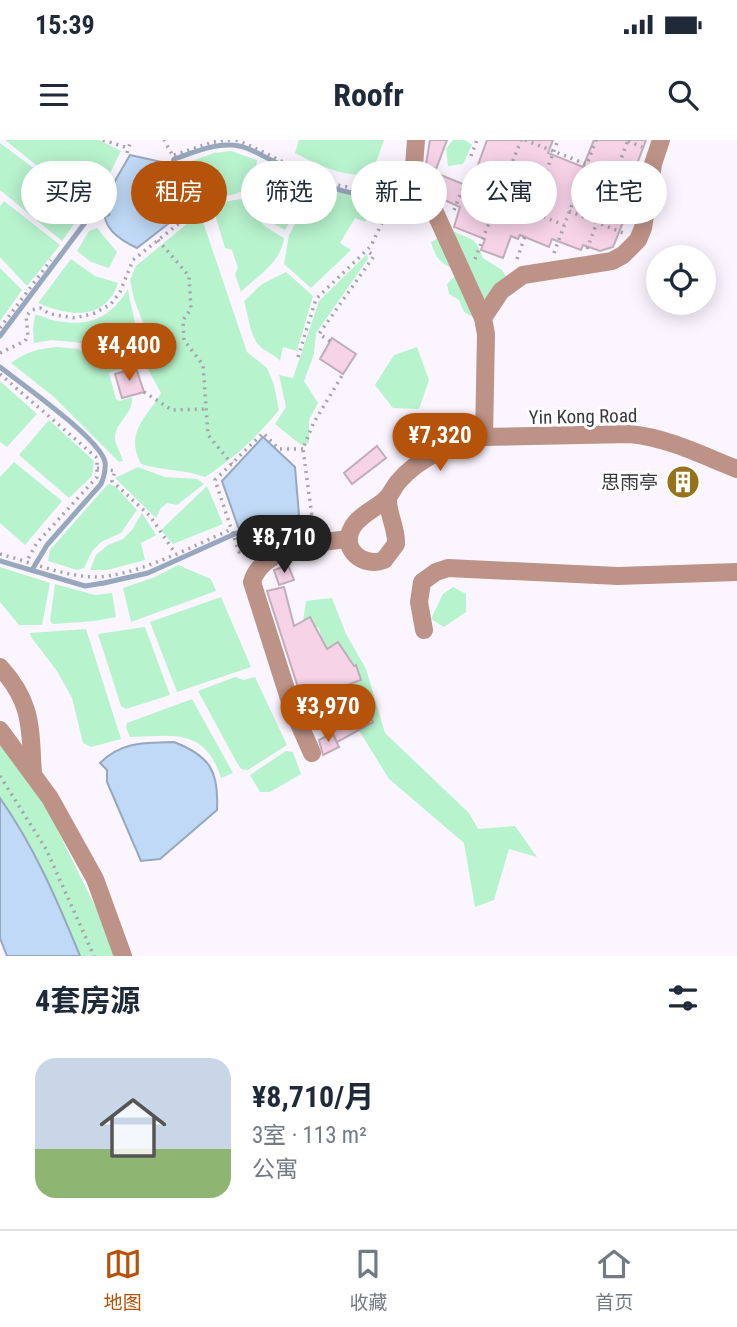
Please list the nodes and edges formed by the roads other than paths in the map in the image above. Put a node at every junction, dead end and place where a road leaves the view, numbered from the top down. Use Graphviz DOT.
graph roads {
  1 [pos="416,140"];
  2 [pos="661,140"];
  3 [pos="483,318"];
  4 [pos="484,437"];
  5 [pos="737,469"];
  6 [pos="388,497"];
  7 [pos="349,539"];
  8 [pos="737,572"];
  9 [pos="424,630"];
  10 [pos="0,667"];
  11 [pos="0,730"];
  12 [pos="312,753"];
  13 [pos="33,774"];
  14 [pos="123,956"];
  1 -- 3 [label="street"];
  2 -- 3 [label="street"];
  3 -- 4 [label="street"];
  4 -- 5 [label="street, Yin Kong Road"];
  4 -- 6 [label="street, Yin Kong Road"];
  6 -- 7 [label="street, Yin Kong Road"];
  6 -- 7 [label="street"];
  7 -- 12 [label="street"];
  8 -- 9 [label="street"];
  10 -- 13 [label="street"];
  11 -- 13 [label="street"];
  13 -- 14 [label="street"];
}
